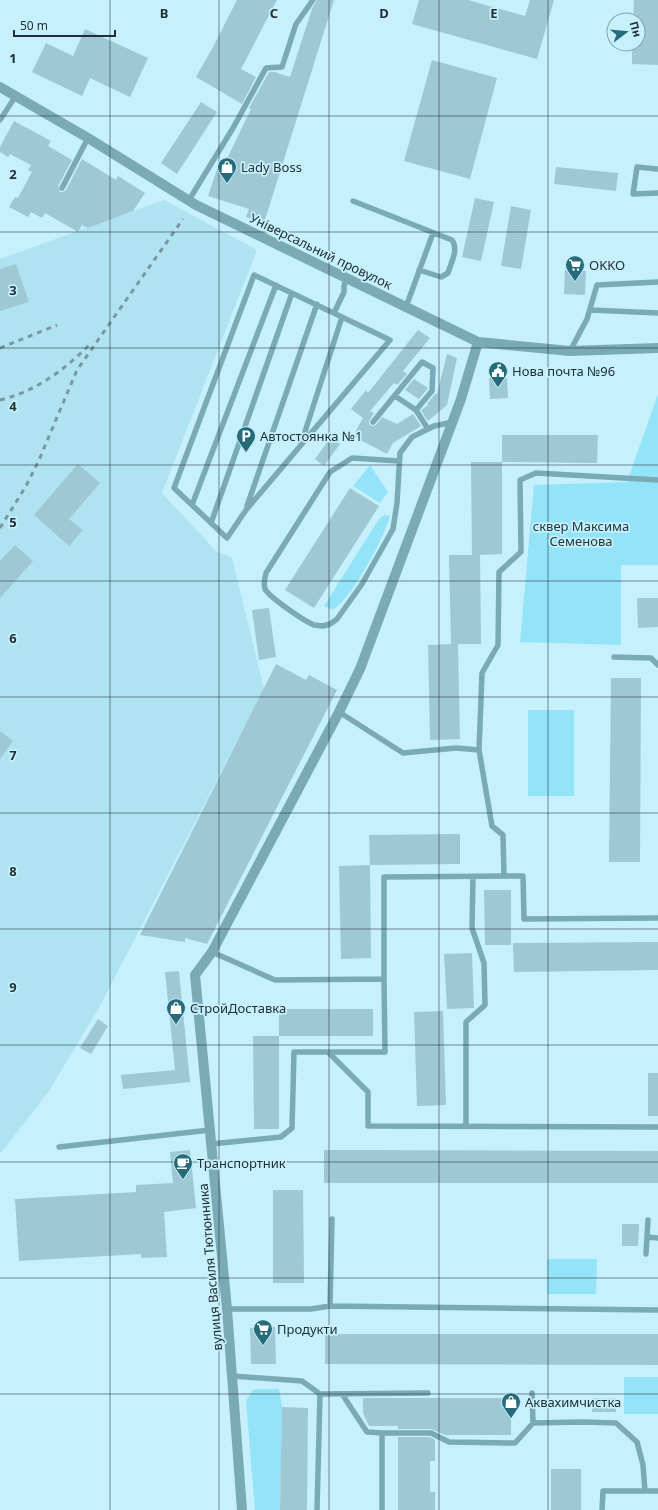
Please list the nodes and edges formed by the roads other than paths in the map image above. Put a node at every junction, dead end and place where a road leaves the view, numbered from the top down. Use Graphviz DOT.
graph roads {
  1 [pos="313,0"];
  2 [pos="0,87"];
  3 [pos="15,97"];
  4 [pos="0,120"];
  5 [pos="88,138"];
  6 [pos="658,169"];
  7 [pos="62,188"];
  8 [pos="658,193"];
  9 [pos="189,200"];
  10 [pos="353,202"];
  11 [pos="433,233"];
  12 [pos="419,270"];
  13 [pos="346,278"];
  14 [pos="658,282"];
  15 [pos="276,285"];
  16 [pos="292,293"];
  17 [pos="317,304"];
  18 [pos="406,307"];
  19 [pos="590,310"];
  20 [pos="334,313"];
  21 [pos="658,313"];
  22 [pos="342,317"];
  23 [pos="478,342"];
  24 [pos="658,348"];
  25 [pos="570,351"];
  26 [pos="395,396"];
  27 [pos="416,410"];
  28 [pos="373,422"];
  29 [pos="453,422"];
  30 [pos="428,429"];
  31 [pos="300,446"];
  32 [pos="399,461"];
  33 [pos="658,480"];
  34 [pos="192,505"];
  35 [pos="246,510"];
  36 [pos="210,523"];
  37 [pos="614,657"];
  38 [pos="658,665"];
  39 [pos="340,712"];
  40 [pos="479,750"];
  41 [pos="504,876"];
  42 [pos="473,877"];
  43 [pos="658,918"];
  44 [pos="212,952"];
  45 [pos="384,979"];
  46 [pos="328,1052"];
  47 [pos="466,1126"];
  48 [pos="658,1127"];
  49 [pos="210,1130"];
  50 [pos="211,1144"];
  51 [pos="59,1147"];
  52 [pos="332,1219"];
  53 [pos="648,1220"];
  54 [pos="647,1237"];
  55 [pos="658,1238"];
  56 [pos="646,1254"];
  57 [pos="330,1306"];
  58 [pos="227,1309"];
  59 [pos="658,1310"];
  60 [pos="232,1376"];
  61 [pos="428,1393"];
  62 [pos="532,1393"];
  63 [pos="320,1394"];
  64 [pos="342,1394"];
  65 [pos="533,1424"];
  66 [pos="382,1433"];
  67 [pos="645,1491"];
  68 [pos="658,1491"];
  69 [pos="242,1510"];
  70 [pos="318,1510"];
  71 [pos="382,1510"];
  72 [pos="602,1510"];
  1 -- 9 [label="lane"];
  2 -- 3 [label="street, Універсальний провулок"];
  3 -- 4 [label="lane"];
  3 -- 5 [label="street, Універсальний провулок"];
  5 -- 7 [label="lane"];
  5 -- 9 [label="street, Універсальний провулок"];
  6 -- 8 [label="lane"];
  9 -- 13 [label="street, Універсальний провулок"];
  10 -- 11 [label="lane"];
  11 -- 12 [label="lane"];
  11 -- 12 [label="lane"];
  12 -- 18 [label="lane"];
  13 -- 18 [label="street, Універсальний провулок"];
  13 -- 20 [label="lane"];
  14 -- 19 [label="lane"];
  15 -- 16 [label="lane"];
  15 -- 34 [label="lane"];
  15 -- 34 [label="lane"];
  16 -- 17 [label="lane"];
  16 -- 36 [label="lane"];
  17 -- 20 [label="lane"];
  17 -- 35 [label="lane"];
  18 -- 23 [label="street, Універсальний провулок"];
  19 -- 21 [label="lane"];
  19 -- 25 [label="lane"];
  20 -- 22 [label="lane"];
  22 -- 31 [label="lane"];
  22 -- 31 [label="lane"];
  23 -- 25 [label="street, Універсальний провулок"];
  23 -- 29 [label="street"];
  24 -- 25 [label="street, Універсальний провулок"];
  26 -- 27 [label="lane"];
  26 -- 27 [label="lane"];
  26 -- 28 [label="lane"];
  27 -- 30 [label="lane"];
  29 -- 30 [label="lane"];
  29 -- 39 [label="street"];
  30 -- 32 [label="lane"];
  31 -- 35 [label="lane"];
  32 -- 32 [label="lane"];
  33 -- 40 [label="lane"];
  34 -- 36 [label="lane"];
  35 -- 36 [label="lane"];
  37 -- 38 [label="lane"];
  39 -- 40 [label="lane"];
  39 -- 44 [label="street"];
  40 -- 41 [label="lane"];
  41 -- 42 [label="lane"];
  41 -- 43 [label="lane"];
  42 -- 45 [label="lane"];
  42 -- 47 [label="lane"];
  44 -- 45 [label="lane"];
  44 -- 49 [label="street, вулиця Василя Тютюнника"];
  45 -- 46 [label="lane"];
  46 -- 47 [label="lane"];
  46 -- 50 [label="lane"];
  47 -- 48 [label="lane"];
  49 -- 50 [label="street, вулиця Василя Тютюнника"];
  49 -- 51 [label="lane"];
  50 -- 58 [label="street, вулиця Василя Тютюнника"];
  52 -- 57 [label="lane"];
  53 -- 54 [label="lane"];
  54 -- 55 [label="lane"];
  54 -- 56 [label="lane"];
  57 -- 58 [label="lane"];
  57 -- 59 [label="lane"];
  58 -- 60 [label="street, вулиця Василя Тютюнника"];
  60 -- 63 [label="lane"];
  60 -- 69 [label="street, вулиця Василя Тютюнника"];
  61 -- 64 [label="lane"];
  62 -- 65 [label="lane"];
  63 -- 64 [label="lane"];
  63 -- 70 [label="lane"];
  64 -- 66 [label="lane"];
  65 -- 66 [label="lane"];
  65 -- 67 [label="lane"];
  66 -- 71 [label="lane"];
  67 -- 68 [label="lane"];
  67 -- 72 [label="lane"];
}
